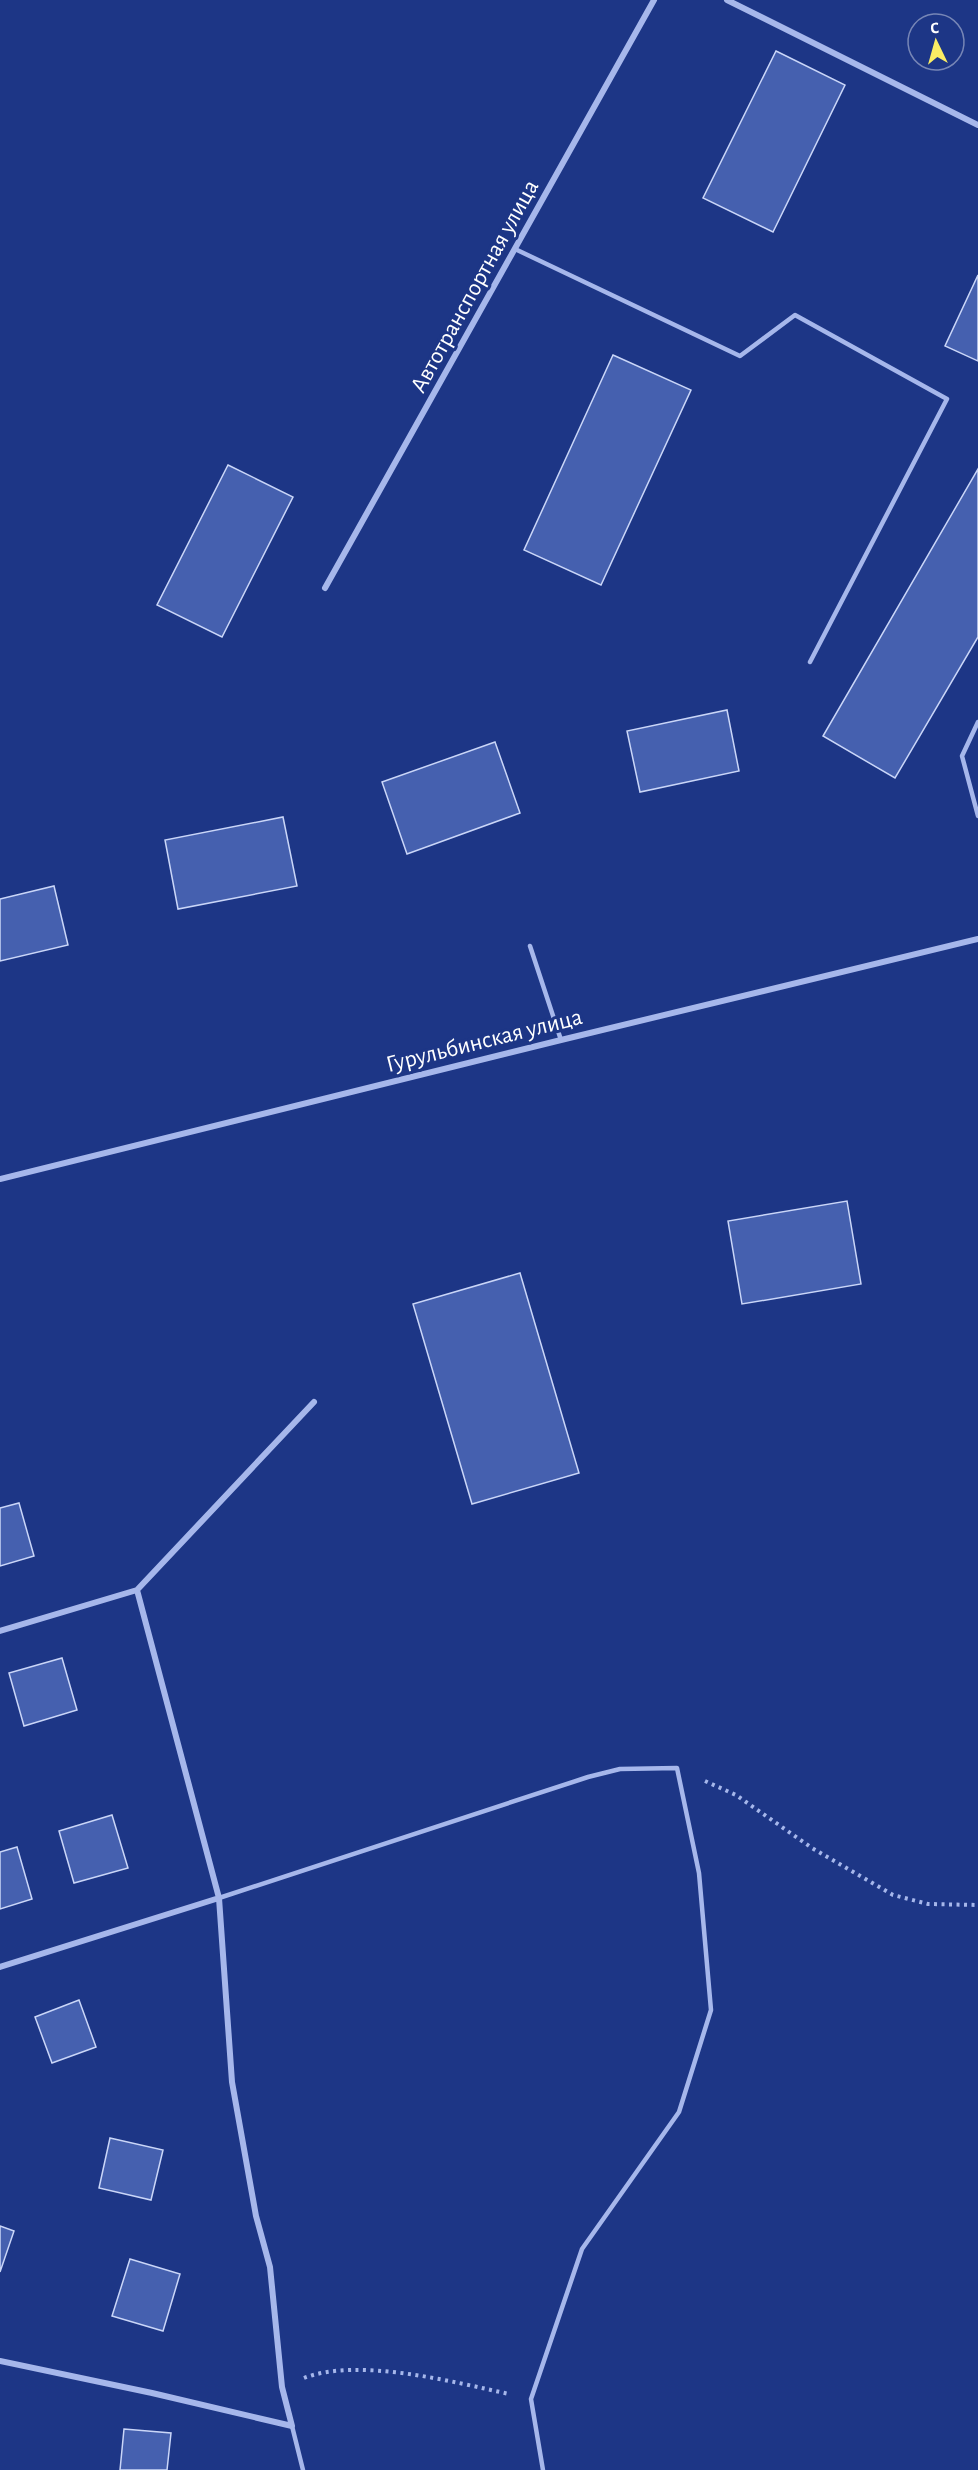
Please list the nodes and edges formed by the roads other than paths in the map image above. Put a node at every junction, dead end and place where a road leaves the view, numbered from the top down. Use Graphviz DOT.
graph roads {
  1 [pos="654,0"];
  2 [pos="727,0"];
  3 [pos="978,125"];
  4 [pos="515,249"];
  5 [pos="325,588"];
  6 [pos="810,662"];
  7 [pos="978,722"];
  8 [pos="978,816"];
  9 [pos="978,939"];
  10 [pos="530,946"];
  11 [pos="561,1040"];
  12 [pos="0,1179"];
  13 [pos="314,1402"];
  14 [pos="137,1590"];
  15 [pos="0,1631"];
  16 [pos="219,1898"];
  17 [pos="0,1967"];
  18 [pos="0,2361"];
  19 [pos="292,2426"];
  20 [pos="303,2470"];
  21 [pos="543,2470"];
  1 -- 4 [label="street, Автотранспортная улица"];
  2 -- 3 [label="street"];
  4 -- 5 [label="street, Автотранспортная улица"];
  4 -- 6 [label="lane"];
  7 -- 8 [label="lane"];
  9 -- 11 [label="street, Гурульбинская улица"];
  10 -- 11 [label="lane"];
  11 -- 12 [label="street, Гурульбинская улица"];
  13 -- 14 [label="street"];
  14 -- 15 [label="street"];
  14 -- 16 [label="street"];
  16 -- 17 [label="street"];
  16 -- 19 [label="street"];
  16 -- 21 [label="lane"];
  18 -- 19 [label="street"];
  19 -- 20 [label="lane"];
}
